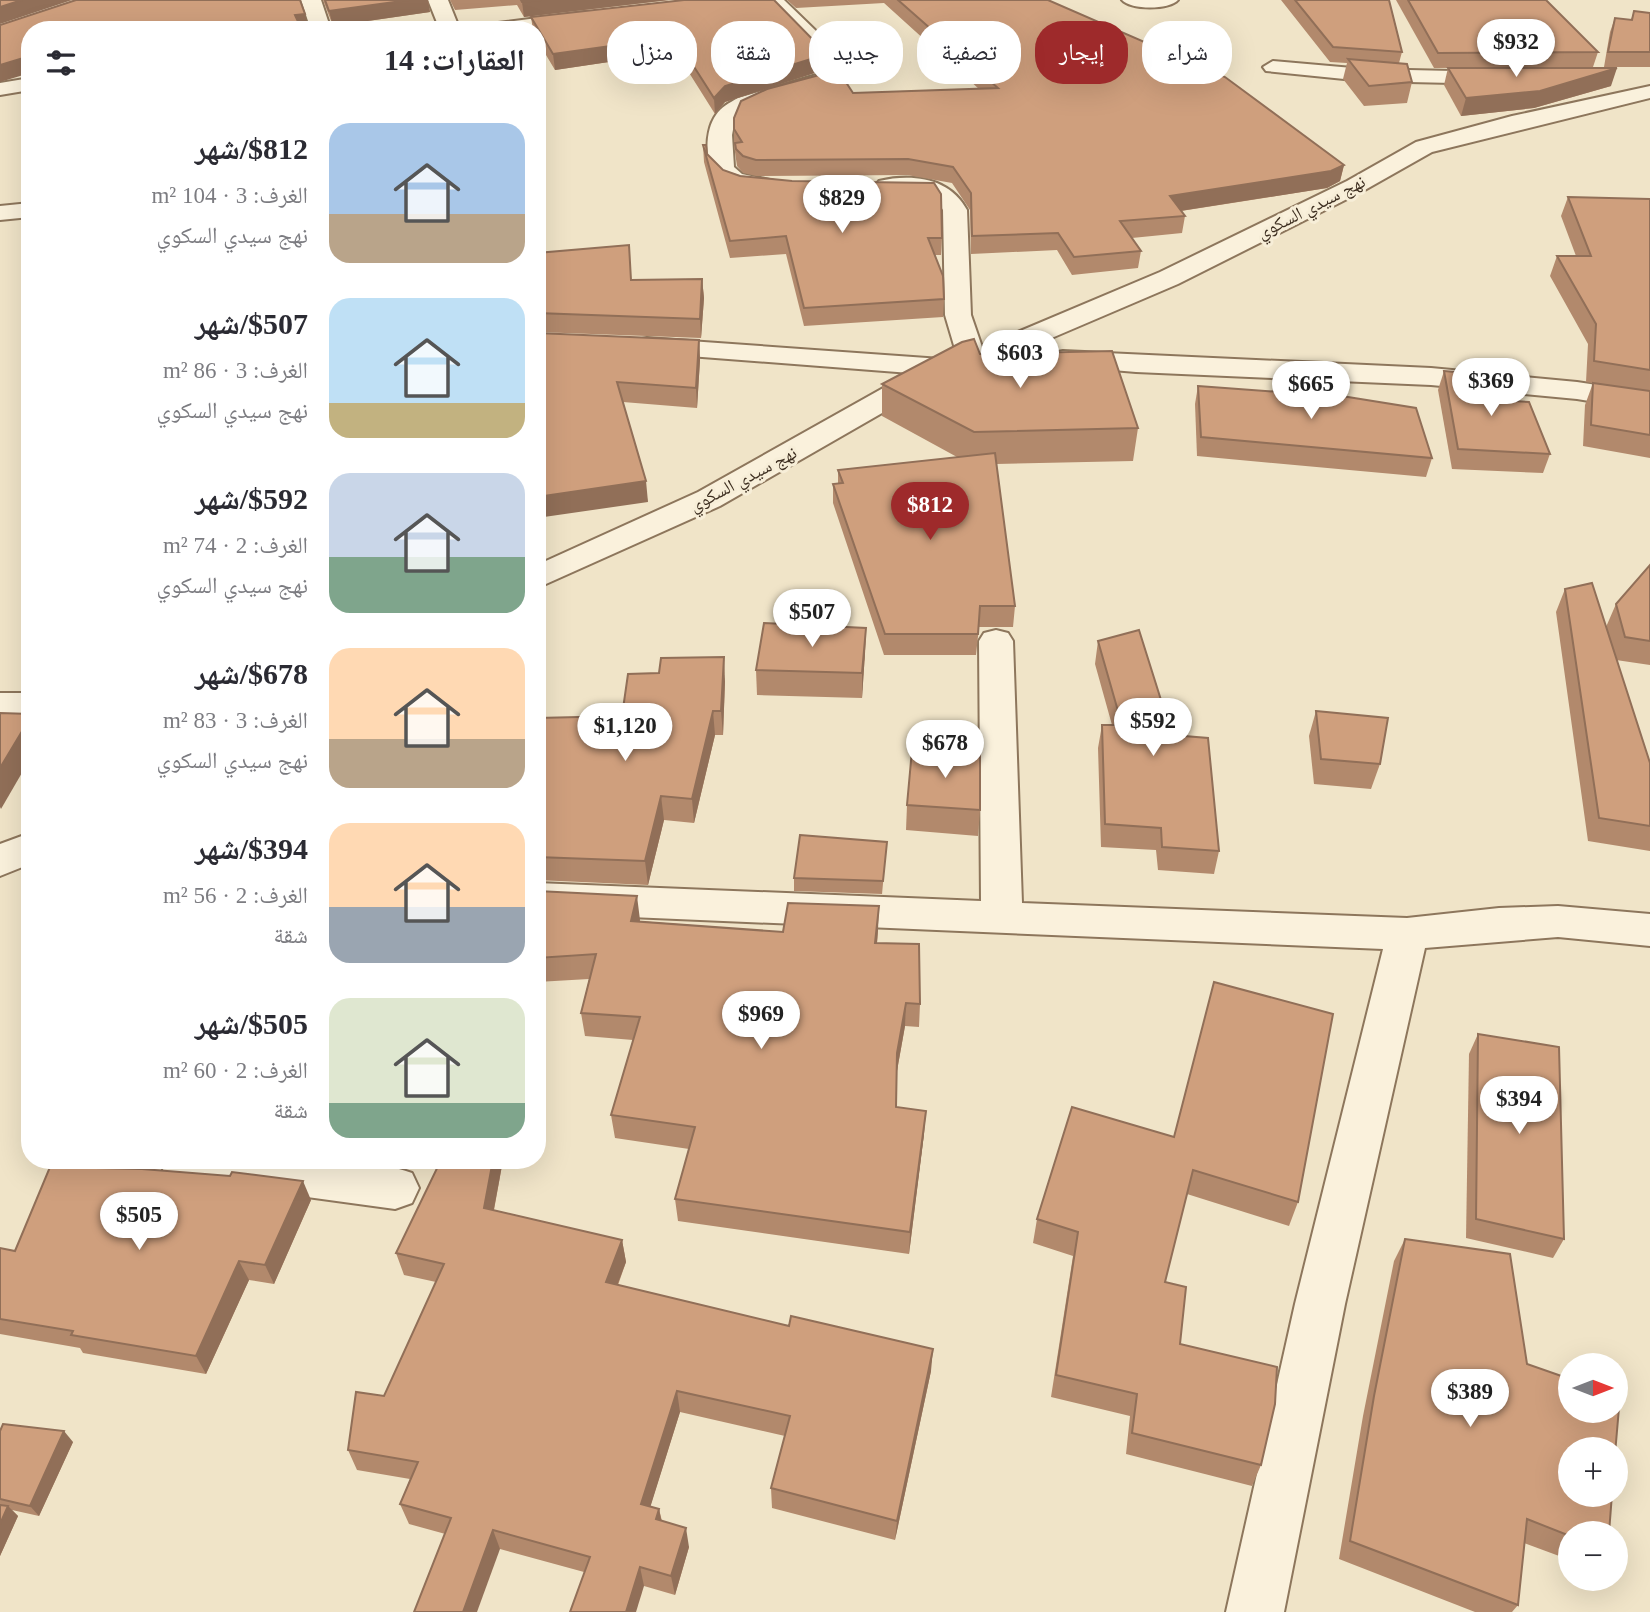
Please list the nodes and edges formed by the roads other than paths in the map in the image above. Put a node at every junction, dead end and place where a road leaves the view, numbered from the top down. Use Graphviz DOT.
graph roads {
  1 [pos="311,0"];
  2 [pos="438,0"];
  3 [pos="773,0"];
  4 [pos="1132,0"];
  5 [pos="1168,0"];
  6 [pos="608,16"];
  7 [pos="318,21"];
  8 [pos="446,21"];
  9 [pos="546,23"];
  10 [pos="1273,67"];
  11 [pos="1650,75"];
  12 [pos="1623,76"];
  13 [pos="1524,78"];
  14 [pos="21,86"];
  15 [pos="0,89"];
  16 [pos="1650,92"];
  17 [pos="867,186"];
  18 [pos="799,187"];
  19 [pos="21,211"];
  20 [pos="0,213"];
  21 [pos="625,345"];
  22 [pos="978,358"];
  23 [pos="941,367"];
  24 [pos="1650,402"];
  25 [pos="546,574"];
  26 [pos="996,641"];
  27 [pos="0,705"];
  28 [pos="21,705"];
  29 [pos="21,852"];
  30 [pos="0,862"];
  31 [pos="546,898"];
  32 [pos="1002,917"];
  33 [pos="1650,930"];
  34 [pos="1407,934"];
  35 [pos="250,1169"];
  36 [pos="395,1188"];
  37 [pos="1255,1612"];
  1 -- 7 [label="street"];
  2 -- 8 [label="street"];
  3 -- 18 [label="street"];
  4 -- 5 [label="street"];
  6 -- 9 [label="street"];
  10 -- 13 [label="street"];
  11 -- 12 [label="street"];
  14 -- 15 [label="street"];
  16 -- 22 [label="street, نهج سيدي السكوي"];
  17 -- 22 [label="street"];
  19 -- 20 [label="street"];
  21 -- 23 [label="street, نهج سيدي السكوي"];
  22 -- 23 [label="street, نهج سيدي السكوي"];
  22 -- 24 [label="street, نهج سيدي السكوي"];
  23 -- 25 [label="street, نهج سيدي السكوي"];
  26 -- 32 [label="street"];
  27 -- 28 [label="street"];
  29 -- 30 [label="street"];
  31 -- 32 [label="street"];
  32 -- 34 [label="street"];
  33 -- 34 [label="street"];
  34 -- 37 [label="street"];
  35 -- 36 [label="street"];
}
